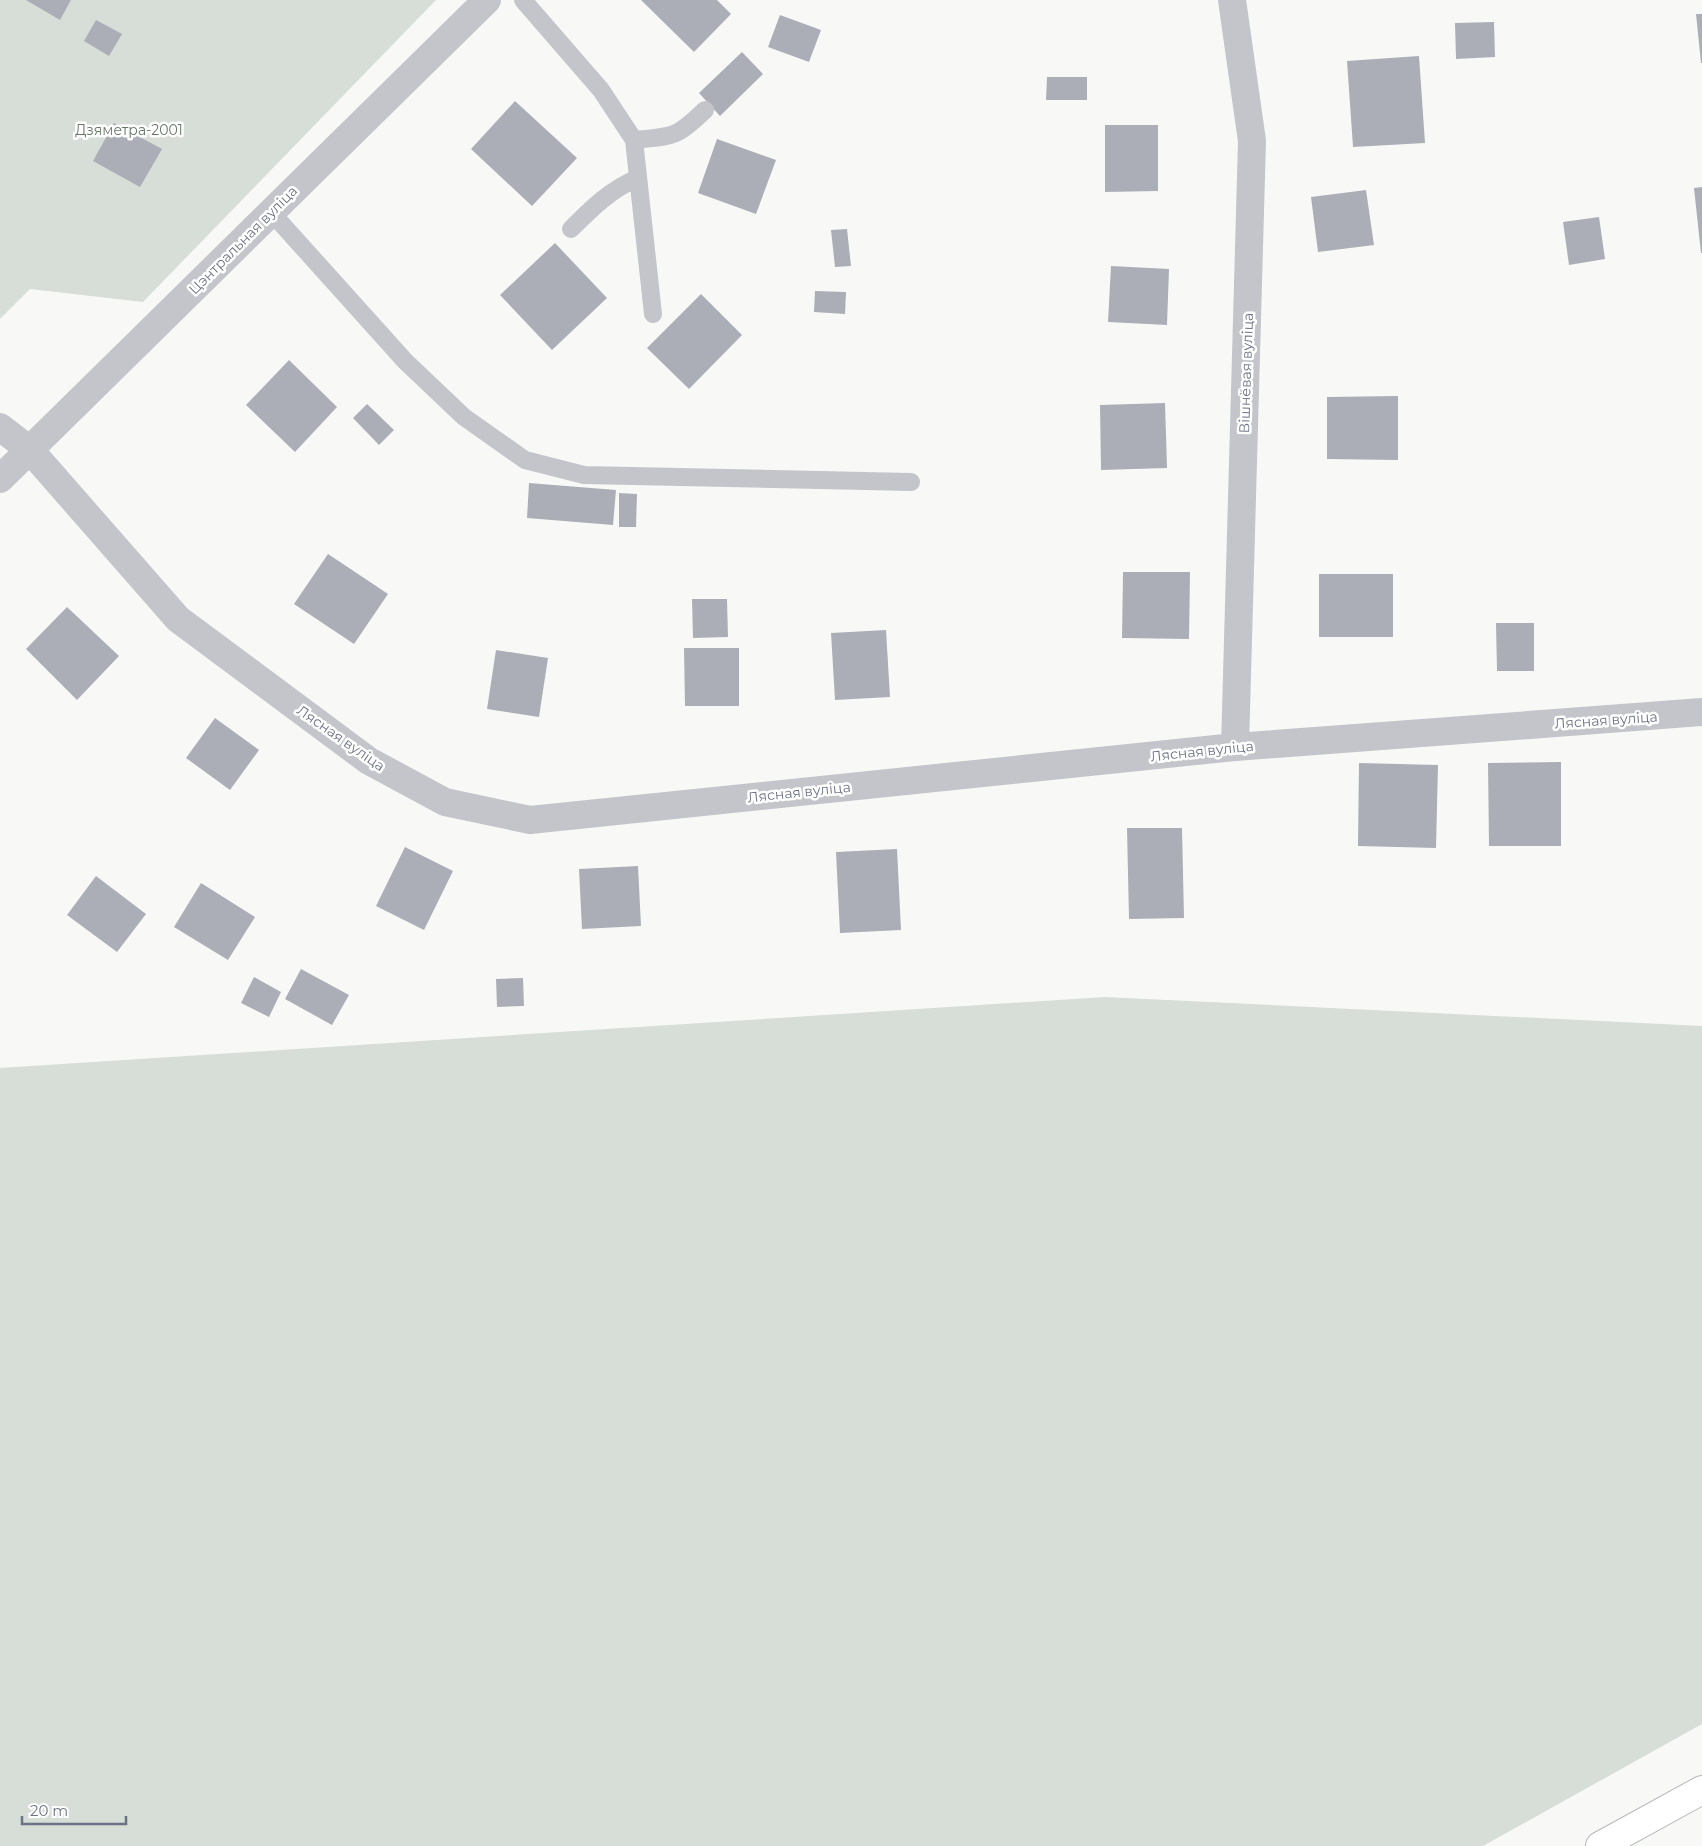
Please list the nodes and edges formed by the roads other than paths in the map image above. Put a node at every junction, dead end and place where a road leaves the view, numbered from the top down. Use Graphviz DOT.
graph roads {
  1 [pos="486,0"];
  2 [pos="523,0"];
  3 [pos="1232,0"];
  4 [pos="705,110"];
  5 [pos="634,140"];
  6 [pos="638,178"];
  7 [pos="271,212"];
  8 [pos="571,229"];
  9 [pos="653,314"];
  10 [pos="0,427"];
  11 [pos="30,450"];
  12 [pos="0,479"];
  13 [pos="911,482"];
  14 [pos="1702,712"];
  15 [pos="1235,747"];
  16 [pos="1702,1790"];
  17 [pos="1600,1846"];
  1 -- 7 [label="street, Цэнтральная вуліца"];
  2 -- 5 [label="lane"];
  3 -- 15 [label="street, Вішнёвая вуліца"];
  4 -- 5 [label="lane"];
  5 -- 6 [label="lane"];
  6 -- 8 [label="lane"];
  6 -- 9 [label="lane"];
  7 -- 11 [label="street, Цэнтральная вуліца"];
  7 -- 13 [label="lane"];
  10 -- 11 [label="street, Лясная вуліца"];
  11 -- 12 [label="street, Цэнтральная вуліца"];
  11 -- 15 [label="street, Лясная вуліца"];
  14 -- 15 [label="street, Лясная вуліца"];
  16 -- 17 [label="main road"];
}
